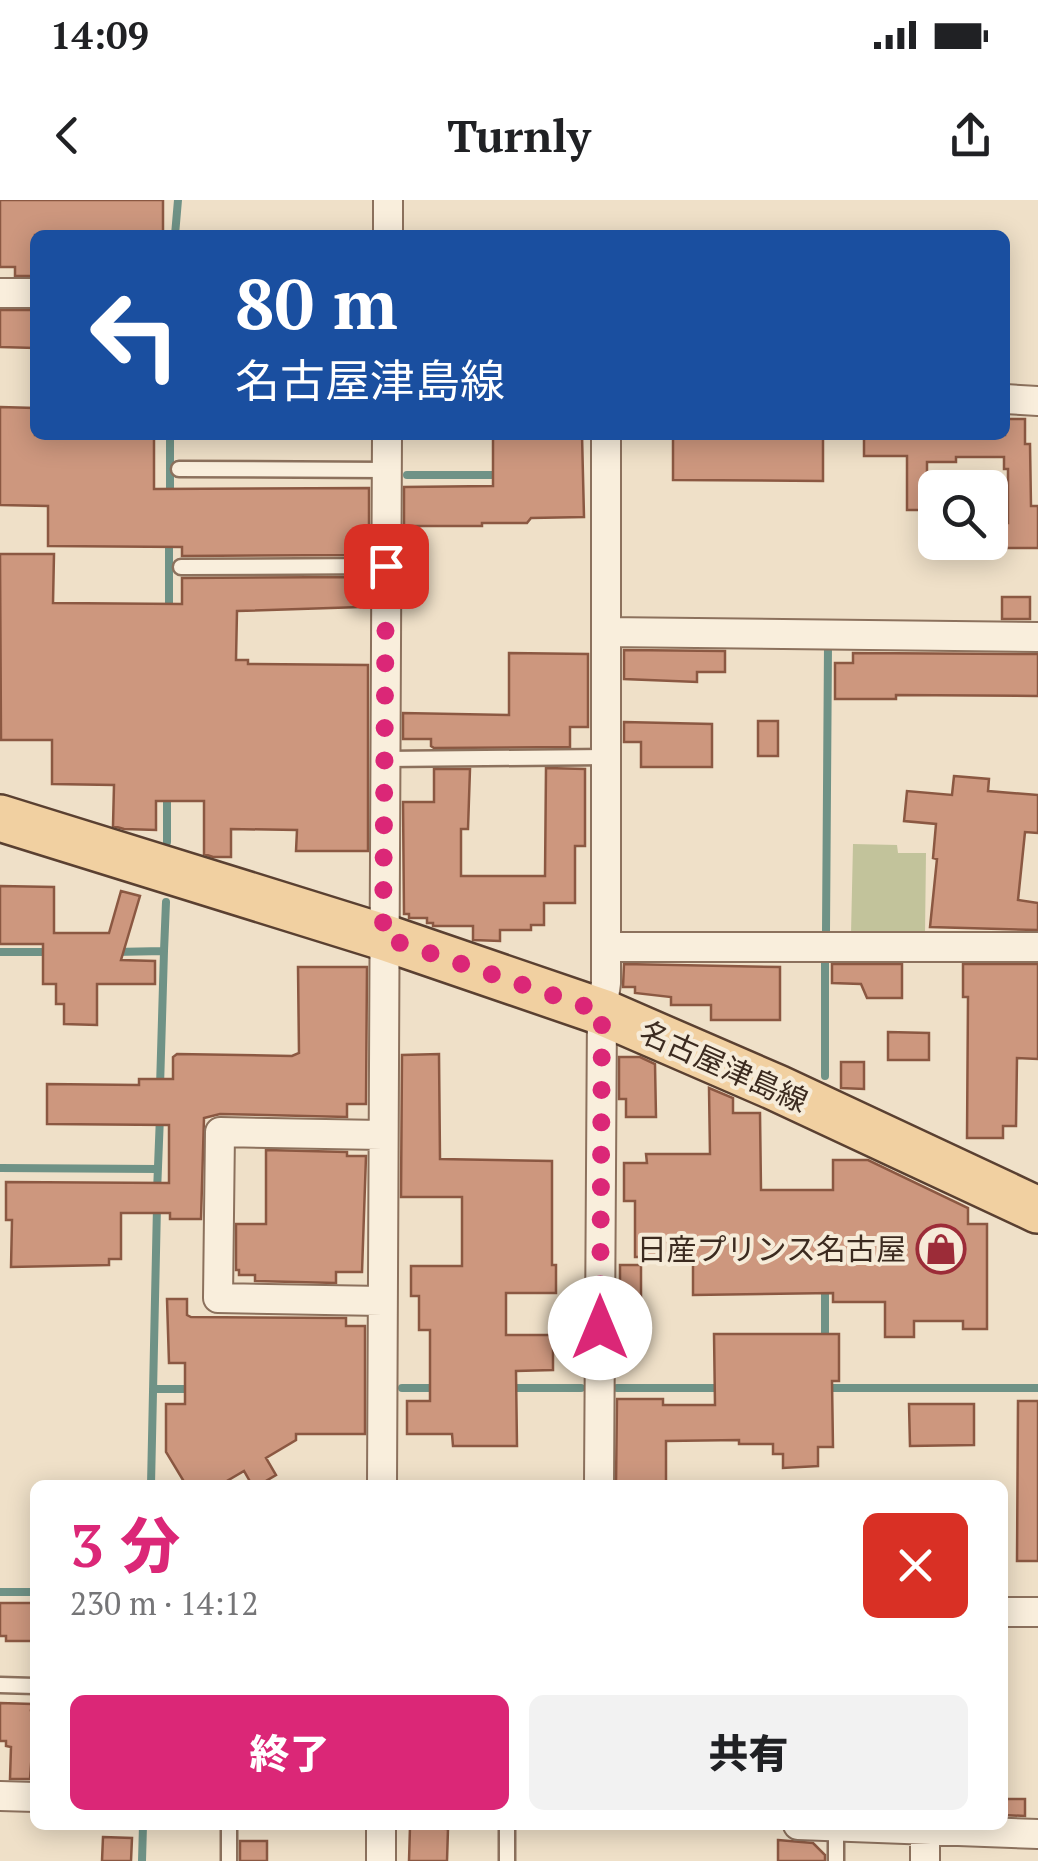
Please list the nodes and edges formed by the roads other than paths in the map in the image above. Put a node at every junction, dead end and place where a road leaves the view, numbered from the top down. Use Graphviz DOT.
graph roads {
  1 [pos="388,200"];
  2 [pos="388,230"];
  3 [pos="0,293"];
  4 [pos="30,294"];
  5 [pos="1010,399"];
  6 [pos="1038,401"];
  7 [pos="386,440"];
  8 [pos="606,440"];
  9 [pos="179,470"];
  10 [pos="386,470"];
  11 [pos="386,566"];
  12 [pos="181,567"];
  13 [pos="606,632"];
  14 [pos="1038,637"];
  15 [pos="606,757"];
  16 [pos="384,759"];
  17 [pos="0,818"];
  18 [pos="383,937"];
  19 [pos="606,947"];
  20 [pos="1038,948"];
  21 [pos="602,1012"];
  22 [pos="382,1135"];
  23 [pos="1038,1210"];
  24 [pos="382,1301"];
  25 [pos="382,1480"];
  26 [pos="599,1480"];
  27 [pos="1008,1612"];
  28 [pos="1038,1612"];
  29 [pos="0,1685"];
  30 [pos="30,1686"];
  31 [pos="0,1796"];
  32 [pos="30,1797"];
  33 [pos="229,1830"];
  34 [pos="381,1830"];
  35 [pos="508,1830"];
  36 [pos="836,1830"];
  37 [pos="925,1830"];
  38 [pos="973,1830"];
  39 [pos="1038,1834"];
  40 [pos="229,1861"];
  41 [pos="382,1861"];
  42 [pos="507,1861"];
  43 [pos="836,1861"];
  44 [pos="925,1861"];
  1 -- 2 [label="street"];
  3 -- 4 [label="street"];
  5 -- 6 [label="street"];
  7 -- 10 [label="street"];
  8 -- 13 [label="street"];
  9 -- 10 [label="lane"];
  10 -- 11 [label="street"];
  11 -- 12 [label="lane"];
  11 -- 16 [label="street"];
  13 -- 14 [label="street"];
  13 -- 15 [label="street"];
  15 -- 16 [label="lane"];
  15 -- 19 [label="street"];
  16 -- 18 [label="street"];
  17 -- 18 [label="main road, 名古屋津島線"];
  18 -- 21 [label="main road, 名古屋津島線"];
  18 -- 22 [label="street"];
  19 -- 20 [label="street"];
  19 -- 21 [label="street"];
  21 -- 23 [label="main road, 名古屋津島線"];
  21 -- 26 [label="street"];
  22 -- 24 [label="street"];
  22 -- 24 [label="street"];
  24 -- 25 [label="street"];
  27 -- 28 [label="street"];
  29 -- 30 [label="lane"];
  31 -- 32 [label="street"];
  33 -- 40 [label="lane"];
  34 -- 41 [label="street"];
  35 -- 42 [label="lane"];
  36 -- 43 [label="lane"];
  37 -- 44 [label="street"];
  38 -- 39 [label="street"];
}
